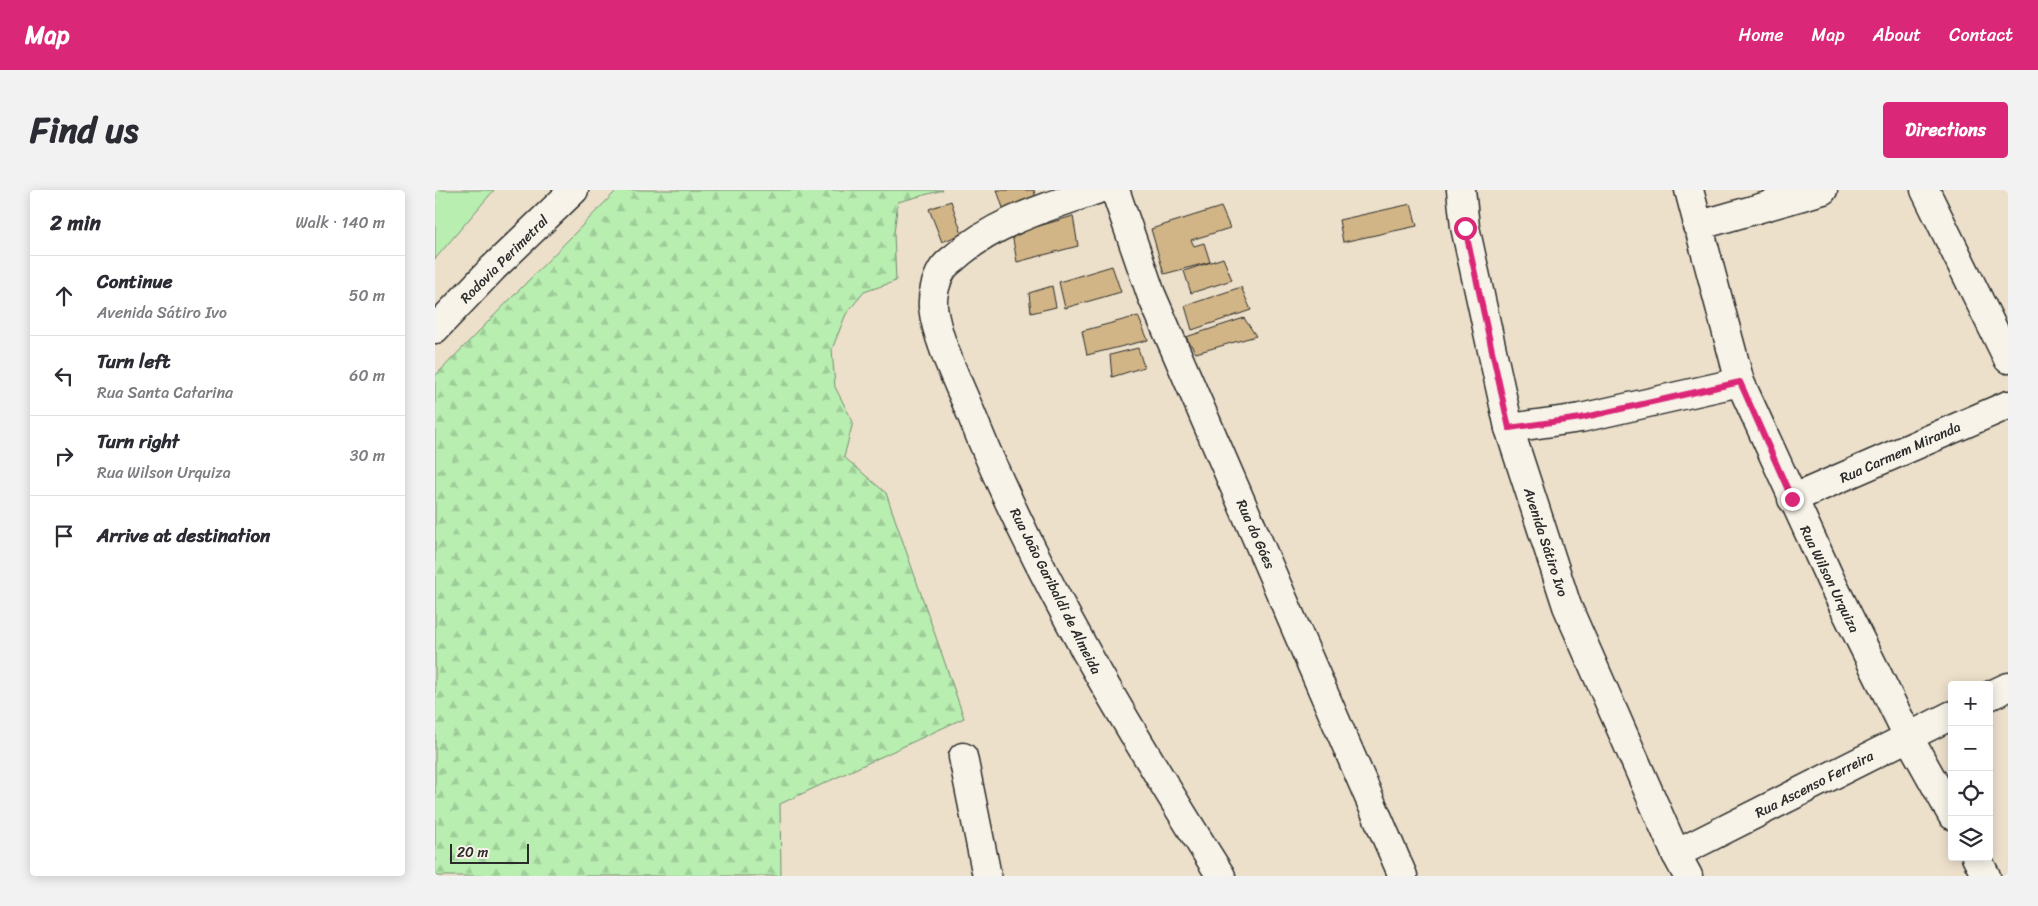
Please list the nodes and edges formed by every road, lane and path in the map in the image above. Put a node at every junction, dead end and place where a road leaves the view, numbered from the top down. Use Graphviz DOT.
graph roads {
  1 [pos="574,190"];
  2 [pos="1097,190"];
  3 [pos="1115,190"];
  4 [pos="1461,190"];
  5 [pos="1689,190"];
  6 [pos="1823,190"];
  7 [pos="1925,190"];
  8 [pos="1697,226"];
  9 [pos="435,329"];
  10 [pos="2008,359"];
  11 [pos="1740,382"];
  12 [pos="2008,404"];
  13 [pos="1509,428"];
  14 [pos="1792,499"];
  15 [pos="2008,687"];
  16 [pos="1993,694"];
  17 [pos="1948,717"];
  18 [pos="1908,736"];
  19 [pos="963,757"];
  20 [pos="1948,808"];
  21 [pos="1978,861"];
  22 [pos="1682,865"];
  23 [pos="987,876"];
  24 [pos="1221,876"];
  25 [pos="1403,876"];
  26 [pos="1986,876"];
  1 -- 9 [label="street, Rodovia Perimetral"];
  2 -- 24 [label="street, Rua João Garibaldi de Almeida"];
  3 -- 25 [label="street, Rua do Góes"];
  4 -- 13 [label="street, Avenida Sátiro Ivo"];
  5 -- 8 [label="street, Rua Wilson Urquiza"];
  6 -- 8 [label="street"];
  7 -- 10 [label="street"];
  8 -- 11 [label="street, Rua Wilson Urquiza"];
  11 -- 13 [label="street"];
  11 -- 14 [label="street, Rua Wilson Urquiza"];
  12 -- 14 [label="street, Rua Carmem Miranda"];
  13 -- 22 [label="street, Avenida Sátiro Ivo"];
  14 -- 18 [label="street, Rua Wilson Urquiza"];
  15 -- 16 [label="street"];
  17 -- 18 [label="street, Rua Ascenso Ferreira"];
  18 -- 20 [label="street, Rua Wilson Urquiza"];
  18 -- 22 [label="street, Rua Ascenso Ferreira"];
  19 -- 23 [label="street"];
  21 -- 26 [label="street"];
}
